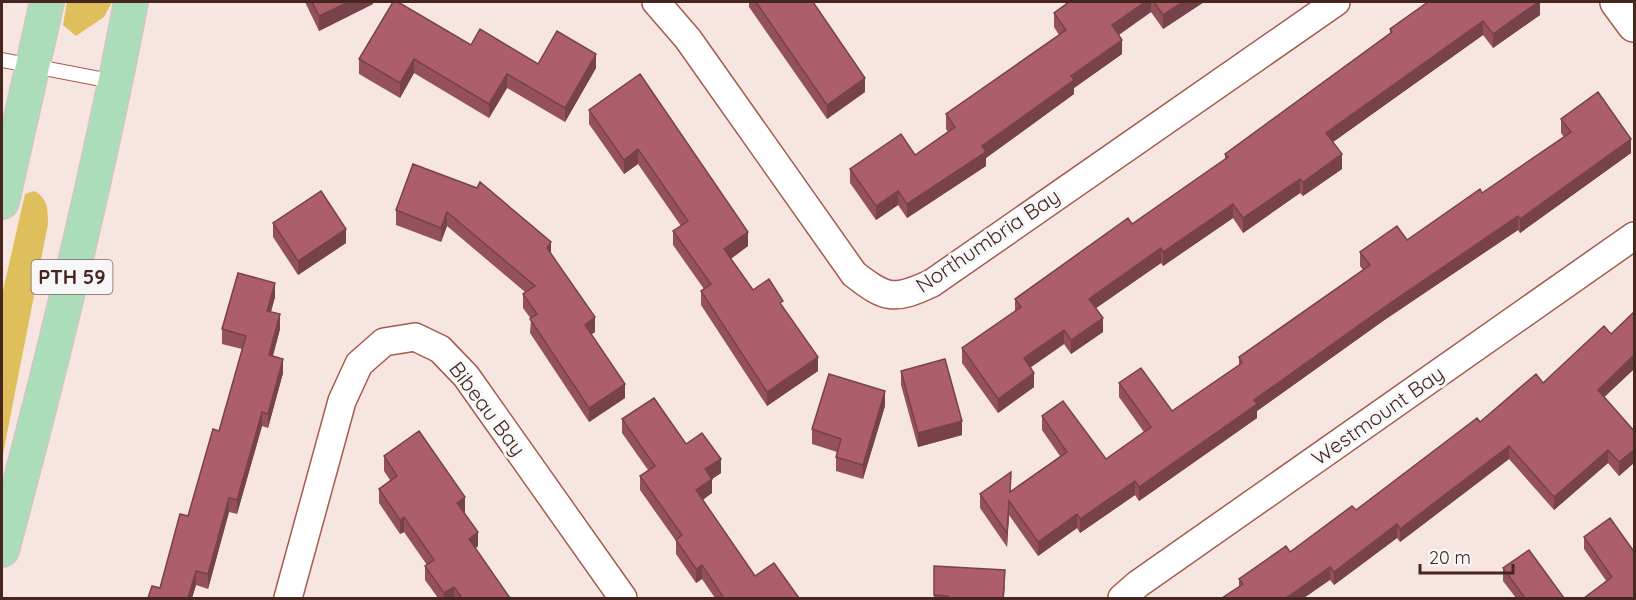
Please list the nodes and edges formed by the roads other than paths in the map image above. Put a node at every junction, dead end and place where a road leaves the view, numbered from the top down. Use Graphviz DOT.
graph roads {
  1 [pos="47,2"];
  2 [pos="131,2"];
  3 [pos="656,2"];
  4 [pos="1336,2"];
  5 [pos="2,60"];
  6 [pos="34,68"];
  7 [pos="116,82"];
  8 [pos="2,202"];
  9 [pos="1635,236"];
  10 [pos="2,550"];
  11 [pos="288,598"];
  12 [pos="623,598"];
  13 [pos="1122,598"];
  1 -- 6 [label="main road"];
  2 -- 7 [label="main road, PTH 59"];
  3 -- 4 [label="street, Northumbria Bay"];
  5 -- 6 [label="lane"];
  6 -- 7 [label="lane"];
  6 -- 8 [label="main road"];
  7 -- 10 [label="main road, PTH 59"];
  9 -- 13 [label="street, Westmount Bay"];
  11 -- 12 [label="street, Bibeau Bay"];
}
